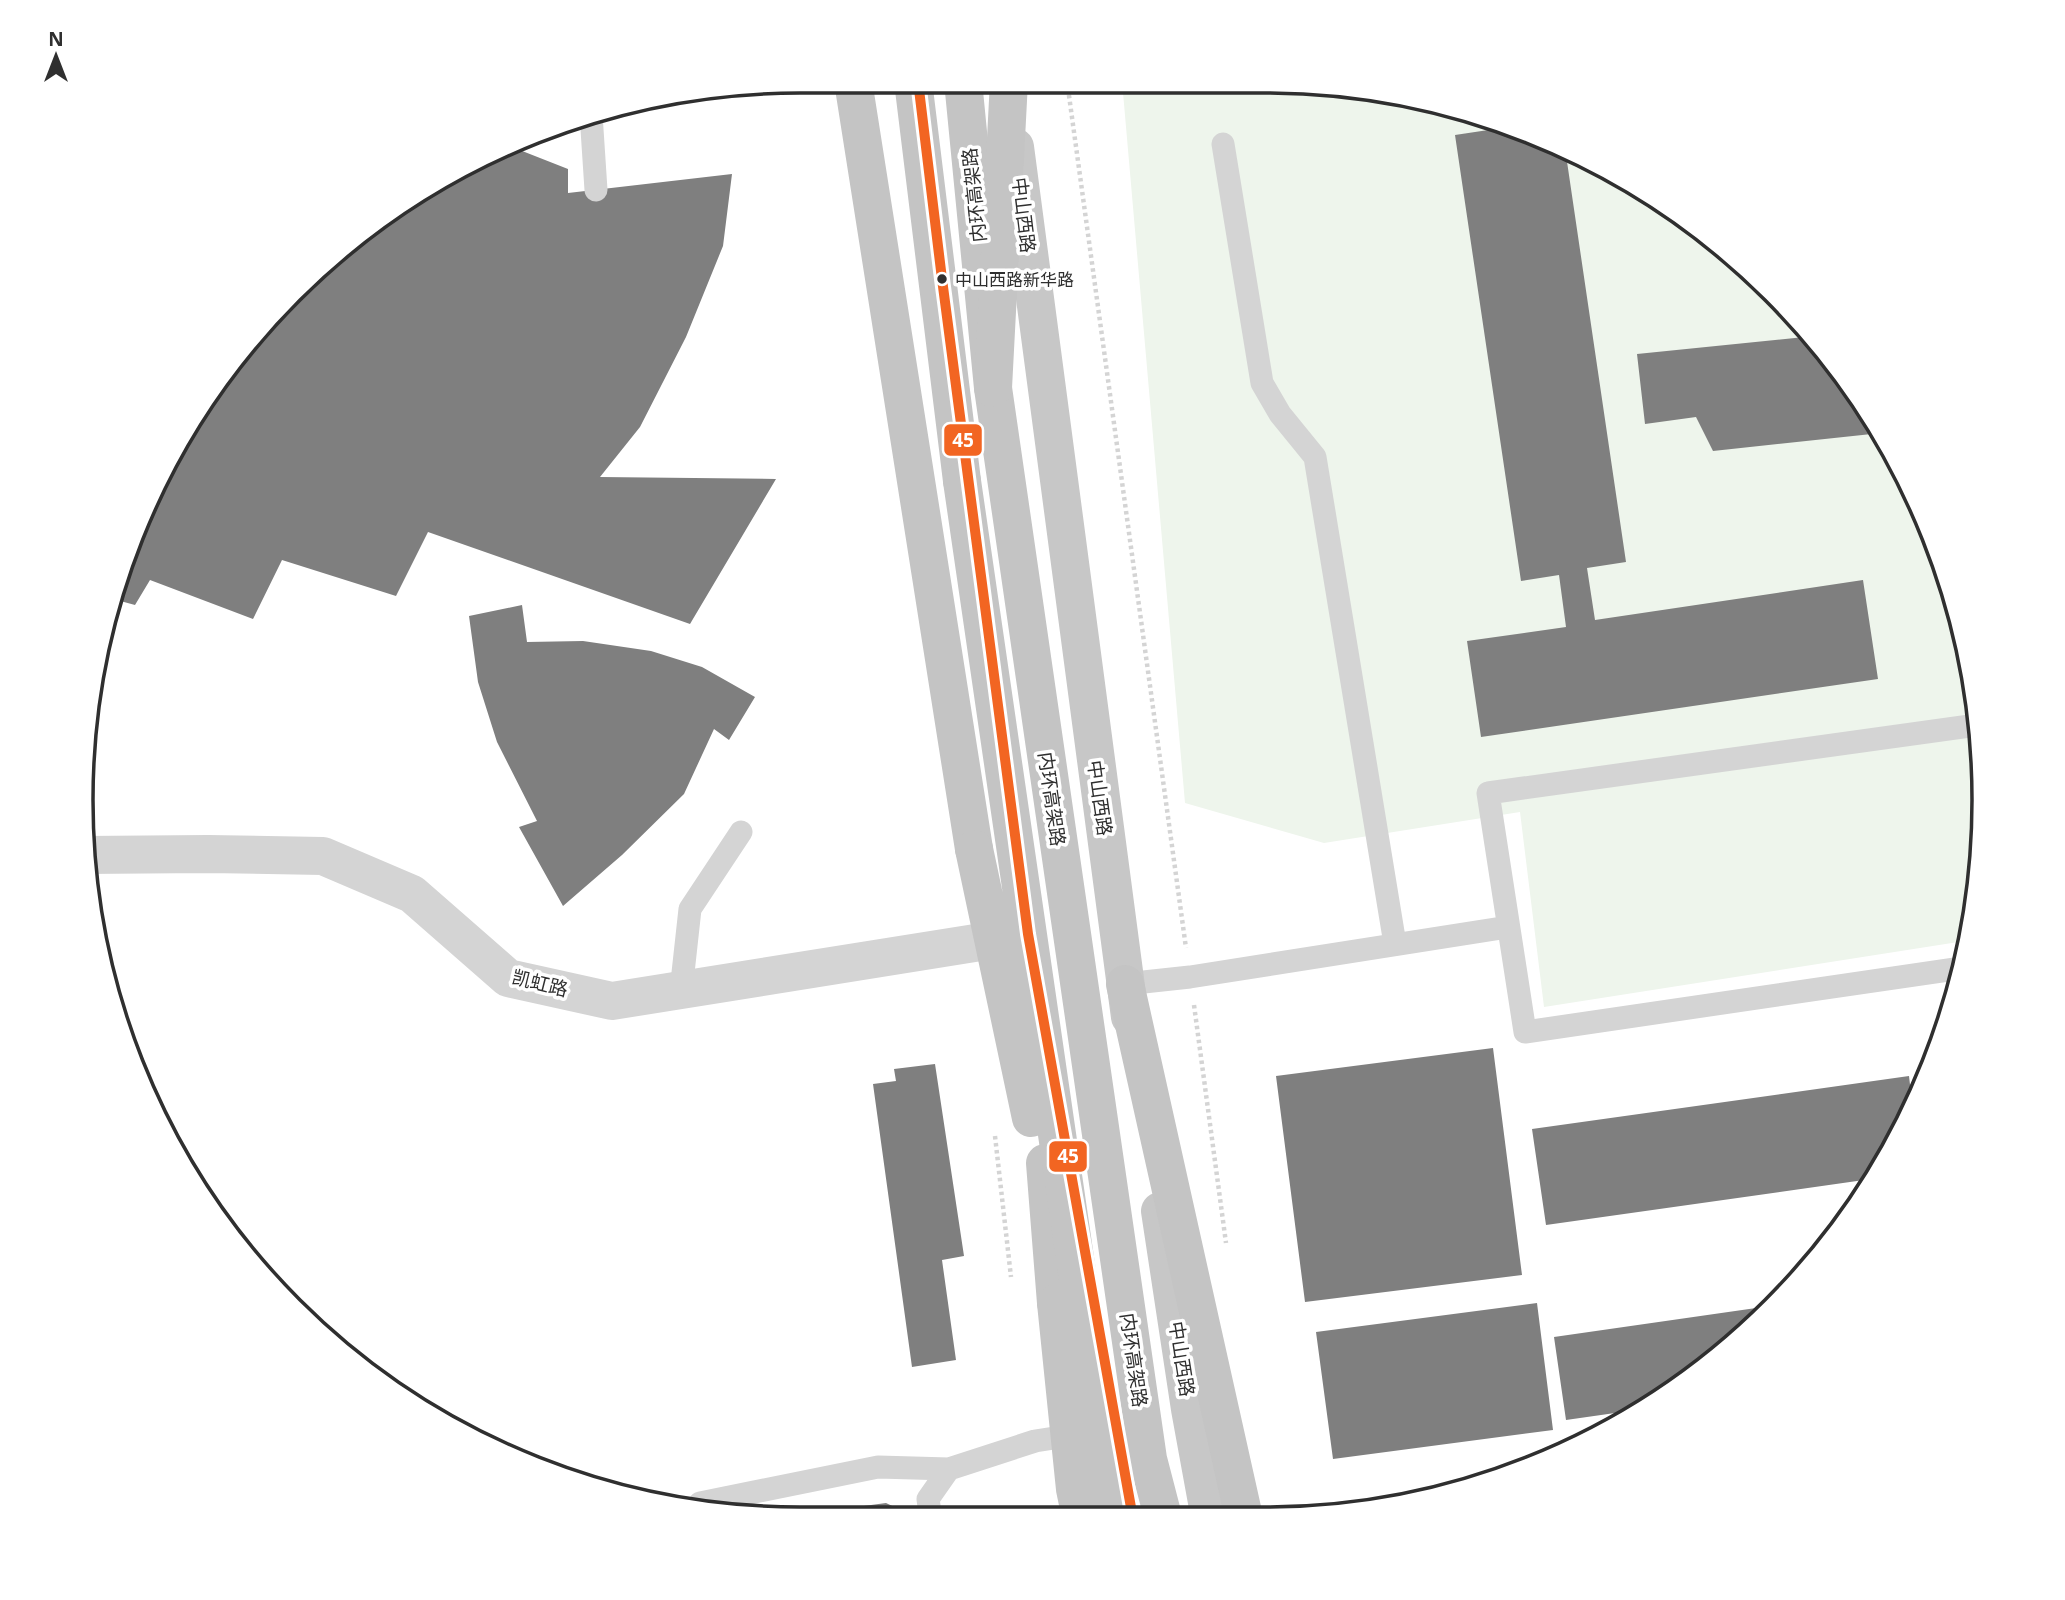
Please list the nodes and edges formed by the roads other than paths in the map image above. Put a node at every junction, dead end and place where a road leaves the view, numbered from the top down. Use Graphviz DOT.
graph roads {
  1 [pos="855,93"];
  2 [pos="917,93"];
  3 [pos="918,93"];
  4 [pos="964,93"];
  5 [pos="1007,93"];
  6 [pos="1010,93"];
  7 [pos="592,124"];
  8 [pos="1223,144"];
  9 [pos="596,190"];
  10 [pos="993,388"];
  11 [pos="1968,726"];
  12 [pos="741,832"];
  13 [pos="95,855"];
  14 [pos="1508,927"];
  15 [pos="1028,934"];
  16 [pos="1395,944"];
  17 [pos="1951,970"];
  18 [pos="1125,984"];
  19 [pos="681,991"];
  20 [pos="1118,1429"];
  21 [pos="949,1469"];
  22 [pos="710,1501"];
  23 [pos="1118,1504"];
  24 [pos="929,1507"];
  25 [pos="1079,1507"];
  26 [pos="1161,1507"];
  27 [pos="1208,1507"];
  28 [pos="1242,1507"];
  1 -- 23 [label="highway, bridge"];
  2 -- 23 [label="highway, bridge"];
  3 -- 15 [label="main road"];
  4 -- 10 [label="highway, 内环高架路, bridge"];
  5 -- 10 [label="highway, bridge"];
  6 -- 18 [label="main road, 中山西路"];
  7 -- 9 [label="lane"];
  8 -- 16 [label="lane"];
  10 -- 26 [label="highway, 内环高架路"];
  11 -- 14 [label="lane"];
  12 -- 19 [label="lane"];
  13 -- 19 [label="street, 凯虹路"];
  14 -- 16 [label="lane"];
  14 -- 17 [label="lane"];
  15 -- 19 [label="street, 凯虹路"];
  15 -- 20 [label="main road"];
  15 -- 25 [label="highway, bridge"];
  16 -- 18 [label="lane"];
  18 -- 27 [label="main road, 中山西路"];
  18 -- 28 [label="highway"];
  20 -- 21 [label="lane"];
  20 -- 23 [label="main road"];
  21 -- 22 [label="lane"];
  21 -- 24 [label="lane"];
}
